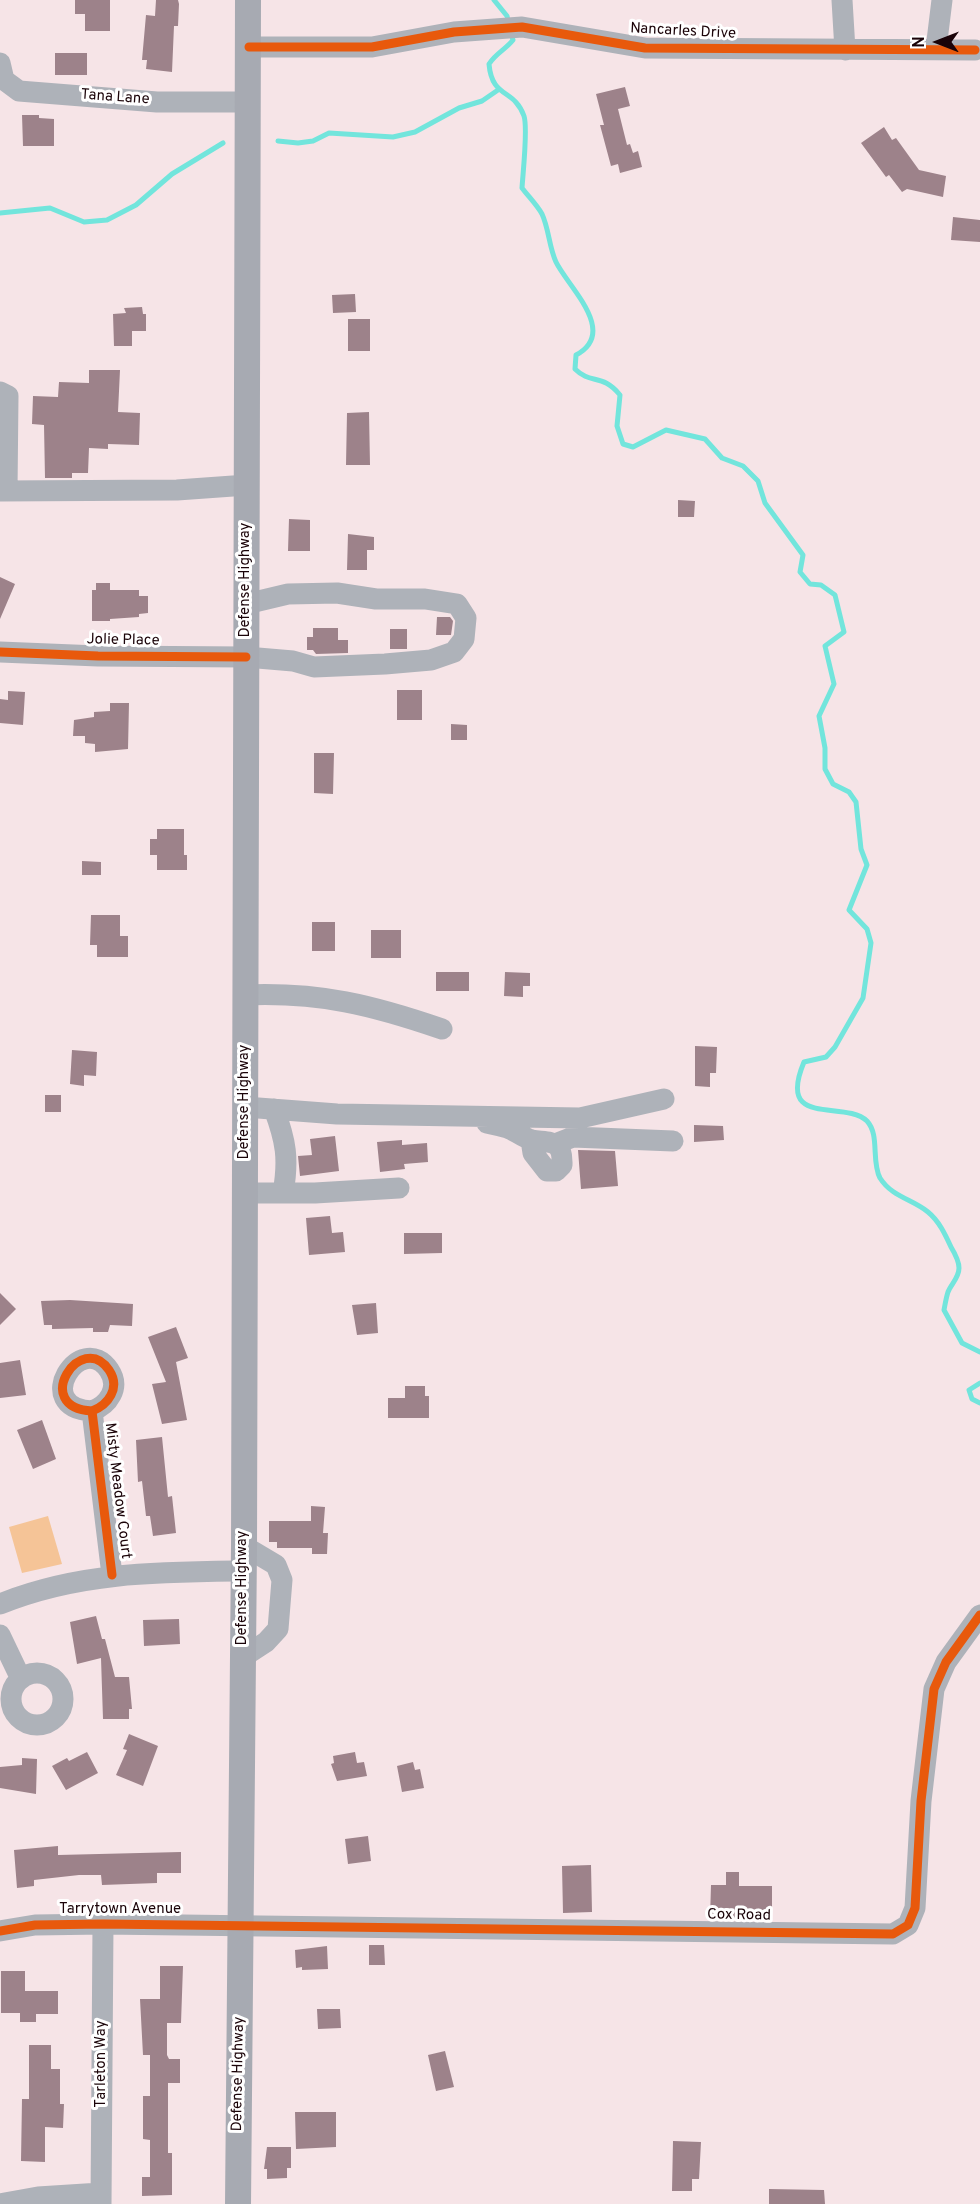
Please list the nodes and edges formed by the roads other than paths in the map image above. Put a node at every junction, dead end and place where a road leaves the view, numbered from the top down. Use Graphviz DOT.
graph roads {
  1 [pos="248,0"];
  2 [pos="842,0"];
  3 [pos="942,0"];
  4 [pos="249,46"];
  5 [pos="936,49"];
  6 [pos="845,50"];
  7 [pos="978,51"];
  8 [pos="0,63"];
  9 [pos="249,102"];
  10 [pos="0,392"];
  11 [pos="247,485"];
  12 [pos="4,491"];
  13 [pos="246,604"];
  14 [pos="0,652"];
  15 [pos="246,657"];
  16 [pos="245,995"];
  17 [pos="442,1029"];
  18 [pos="664,1099"];
  19 [pos="245,1107"];
  20 [pos="274,1109"];
  21 [pos="463,1117"];
  22 [pos="531,1140"];
  23 [pos="673,1141"];
  24 [pos="555,1144"];
  25 [pos="399,1188"];
  26 [pos="244,1193"];
  27 [pos="283,1193"];
  28 [pos="92,1411"];
  29 [pos="244,1559"];
  30 [pos="112,1575"];
  31 [pos="0,1604"];
  32 [pos="980,1615"];
  33 [pos="0,1635"];
  34 [pos="243,1657"];
  35 [pos="21,1679"];
  36 [pos="103,1924"];
  37 [pos="241,1926"];
  38 [pos="0,1931"];
  39 [pos="101,2199"];
  40 [pos="0,2204"];
  41 [pos="238,2204"];
  1 -- 4 [label="main road, Defense Highway"];
  2 -- 6 [label="street"];
  3 -- 5 [label="street"];
  4 -- 6 [label="street, Nancarles Drive"];
  4 -- 9 [label="main road, Defense Highway"];
  5 -- 6 [label="street, Nancarles Drive"];
  5 -- 7 [label="street, Nancarles Drive"];
  8 -- 9 [label="street, Tana Lane"];
  9 -- 11 [label="main road, Defense Highway"];
  10 -- 12 [label="street"];
  11 -- 12 [label="street"];
  11 -- 13 [label="main road, Defense Highway"];
  13 -- 15 [label="main road, Defense Highway"];
  13 -- 15 [label="street, Jolie Place"];
  14 -- 15 [label="street, Jolie Place"];
  15 -- 16 [label="main road, Defense Highway"];
  16 -- 17 [label="street"];
  16 -- 19 [label="main road, Defense Highway"];
  18 -- 21 [label="street"];
  19 -- 20 [label="street"];
  19 -- 26 [label="main road, Defense Highway"];
  20 -- 21 [label="street"];
  20 -- 27 [label="street"];
  21 -- 22 [label="street"];
  22 -- 24 [label="street"];
  22 -- 24 [label="street"];
  23 -- 24 [label="street"];
  25 -- 27 [label="street"];
  26 -- 27 [label="street"];
  26 -- 29 [label="main road, Defense Highway"];
  28 -- 30 [label="street, Misty Meadow Court"];
  29 -- 30 [label="street"];
  29 -- 34 [label="main road, Defense Highway"];
  29 -- 34 [label="street"];
  30 -- 31 [label="street"];
  32 -- 37 [label="street, Cox Road"];
  33 -- 35 [label="street"];
  34 -- 37 [label="main road, Defense Highway"];
  36 -- 37 [label="street, Tarrytown Avenue"];
  36 -- 38 [label="street, Tarrytown Avenue"];
  36 -- 39 [label="street, Tarleton Way"];
  37 -- 41 [label="main road, Defense Highway"];
  39 -- 40 [label="street"];
}
